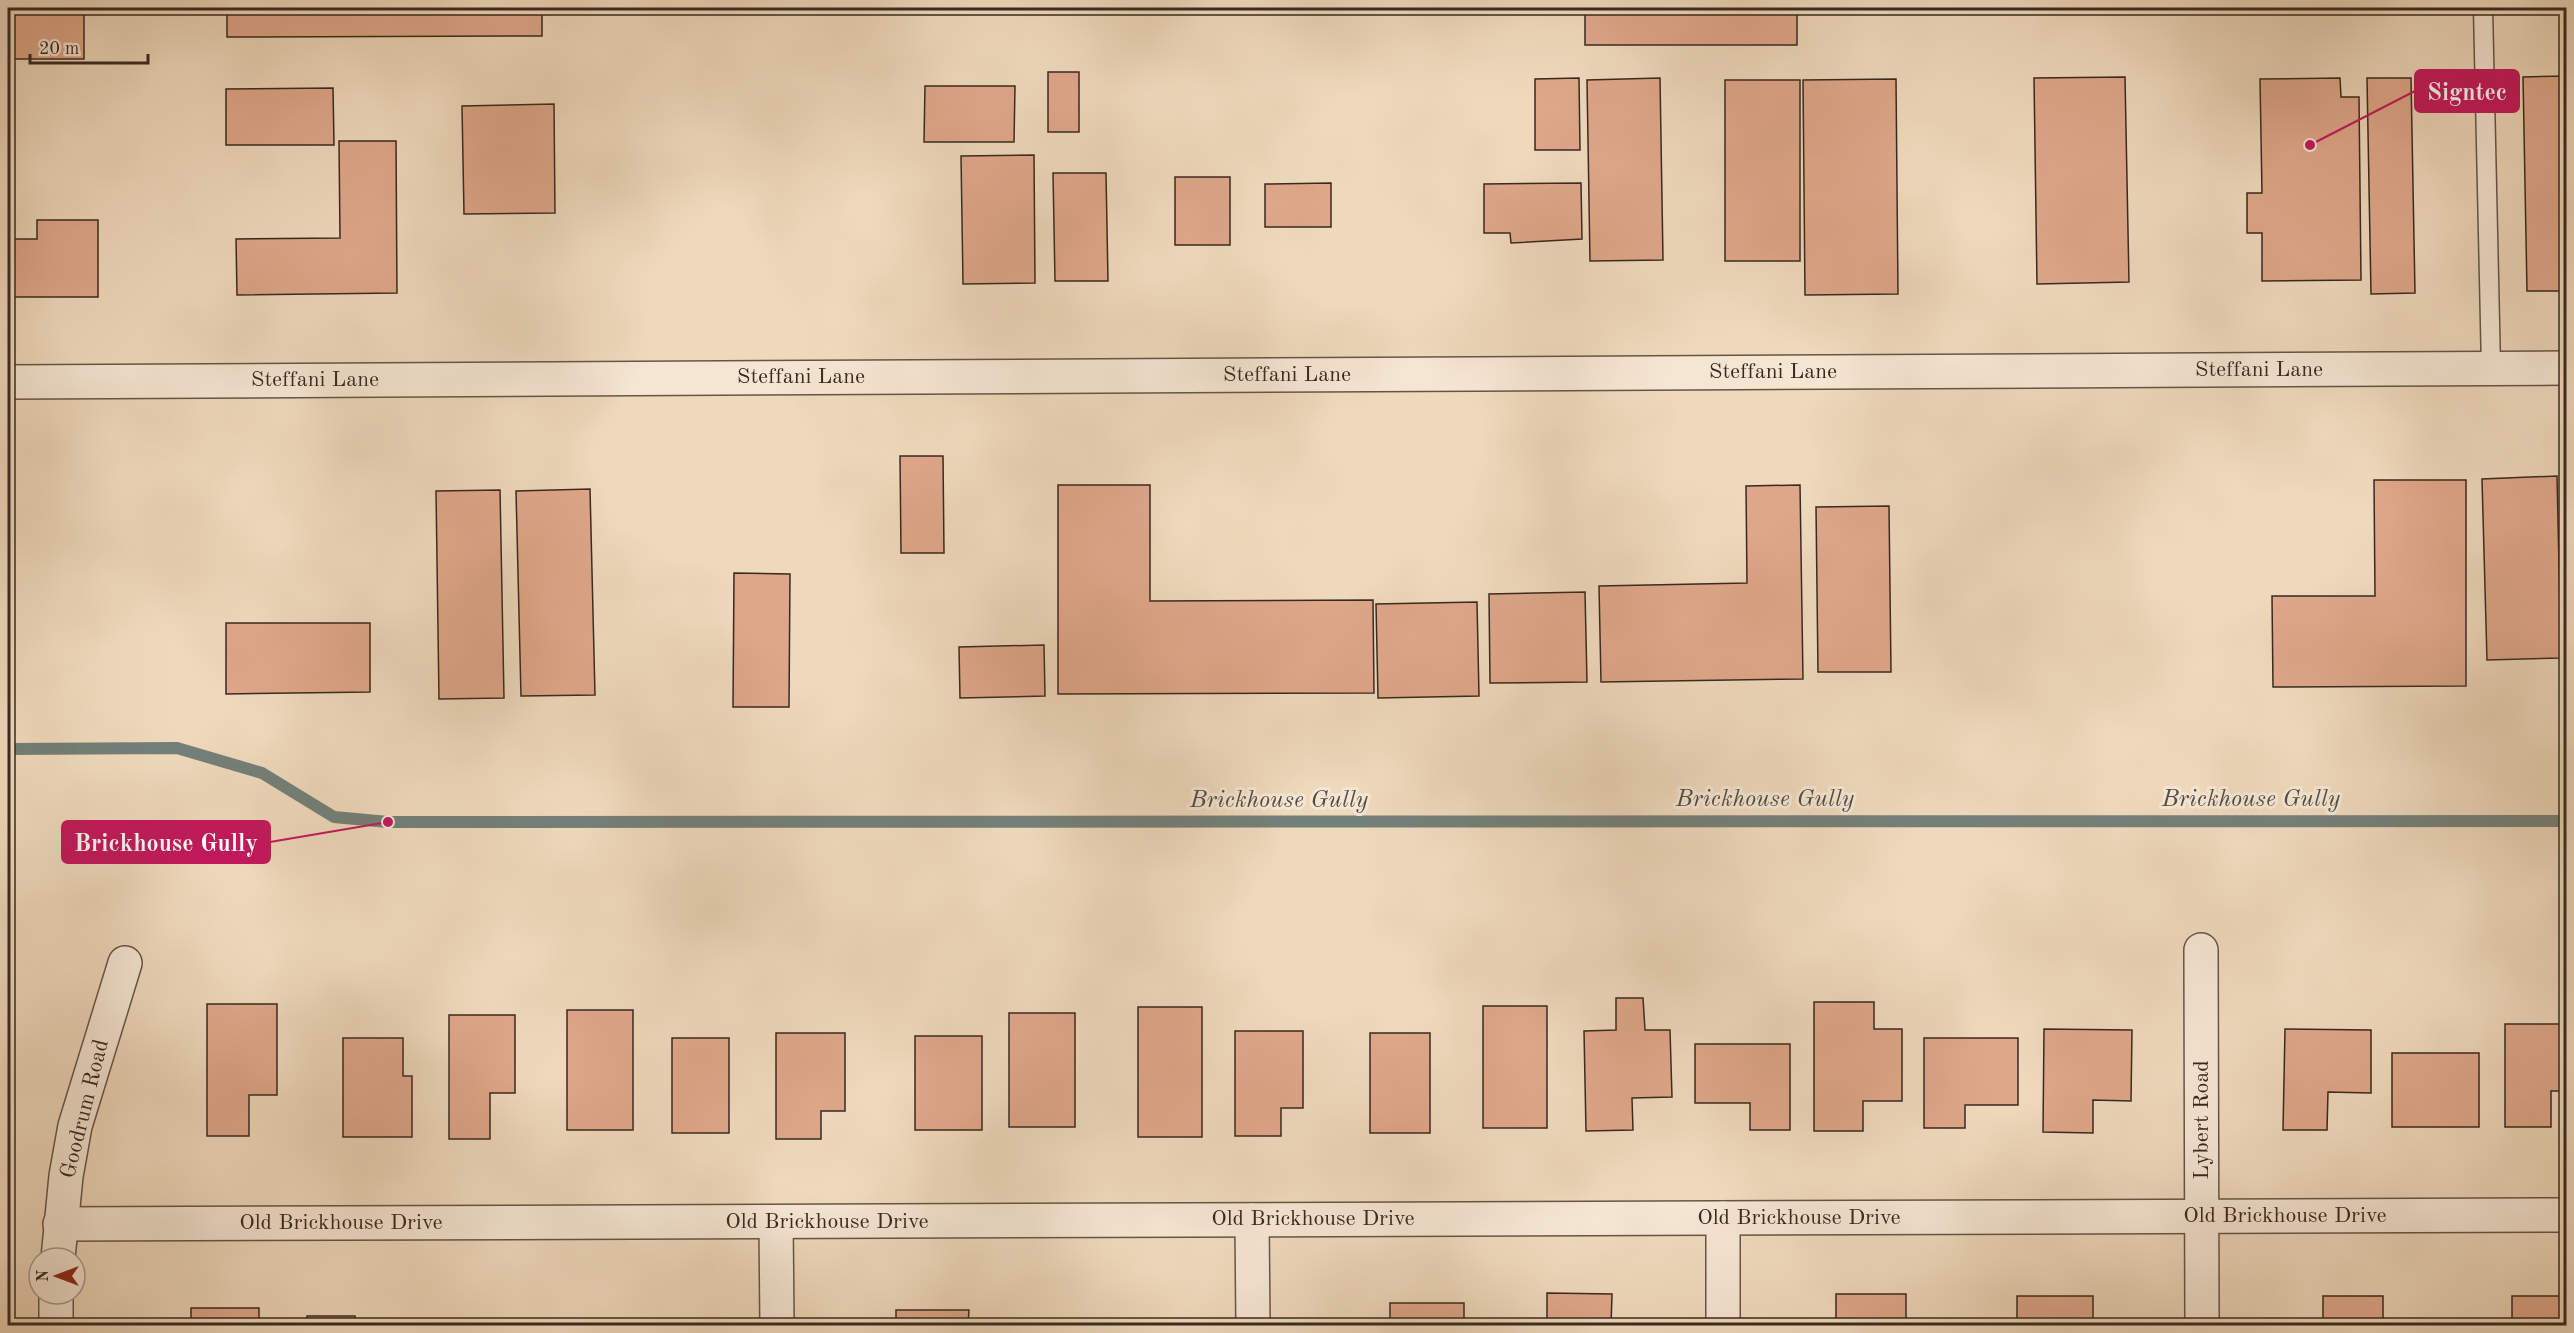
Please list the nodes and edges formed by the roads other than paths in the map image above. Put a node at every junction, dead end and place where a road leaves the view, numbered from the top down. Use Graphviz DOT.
graph roads {
  1 [pos="2483,8"];
  2 [pos="2491,368"];
  3 [pos="2566,368"];
  4 [pos="8,382"];
  5 [pos="2201,950"];
  6 [pos="125,963"];
  7 [pos="2566,1215"];
  8 [pos="2202,1216"];
  9 [pos="1723,1218"];
  10 [pos="1252,1220"];
  11 [pos="776,1222"];
  12 [pos="60,1224"];
  13 [pos="59,1246"];
  14 [pos="56,1306"];
  15 [pos="56,1326"];
  16 [pos="777,1326"];
  17 [pos="1253,1326"];
  18 [pos="1724,1326"];
  19 [pos="2202,1326"];
  1 -- 2 [label="lane"];
  2 -- 3 [label="street, Steffani Lane"];
  2 -- 4 [label="street, Steffani Lane"];
  5 -- 8 [label="street, Lybert Road"];
  6 -- 12 [label="street, Goodrum Road"];
  7 -- 8 [label="street, Old Brickhouse Drive"];
  8 -- 9 [label="street, Old Brickhouse Drive"];
  8 -- 19 [label="street, Lybert Road"];
  9 -- 10 [label="street, Old Brickhouse Drive"];
  9 -- 18 [label="street"];
  10 -- 11 [label="street, Old Brickhouse Drive"];
  10 -- 17 [label="street"];
  11 -- 12 [label="street, Old Brickhouse Drive"];
  11 -- 16 [label="street"];
  12 -- 13 [label="street, Goodrum Road"];
  14 -- 15 [label="street"];
}
